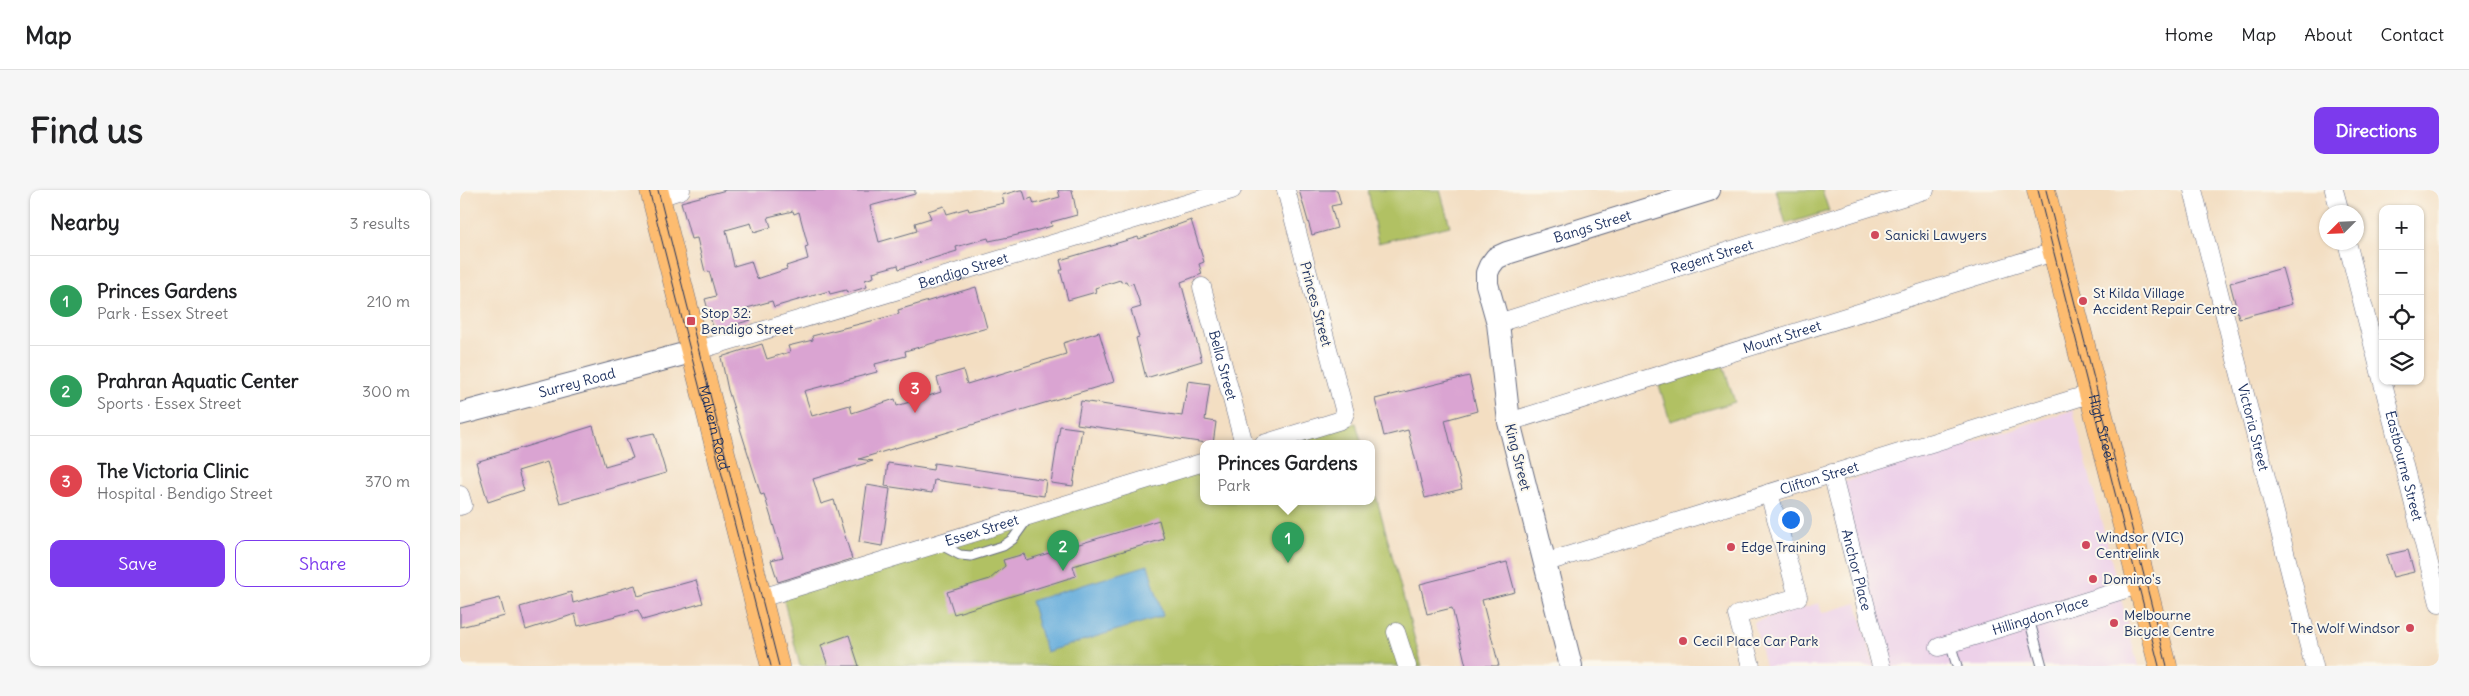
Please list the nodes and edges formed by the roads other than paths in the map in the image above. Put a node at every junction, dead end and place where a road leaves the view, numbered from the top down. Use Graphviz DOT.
graph roads {
  1 [pos="681,190"];
  2 [pos="1232,190"];
  3 [pos="1286,190"];
  4 [pos="1709,190"];
  5 [pos="1925,190"];
  6 [pos="2042,190"];
  7 [pos="2193,190"];
  8 [pos="2334,190"];
  9 [pos="655,194"];
  10 [pos="2338,205"];
  11 [pos="2349,250"];
  12 [pos="2057,251"];
  13 [pos="1507,253"];
  14 [pos="1202,286"];
  15 [pos="1498,323"];
  16 [pos="695,351"];
  17 [pos="2093,393"];
  18 [pos="460,414"];
  19 [pos="1509,422"];
  20 [pos="1243,440"];
  21 [pos="1275,440"];
  22 [pos="1200,463"];
  23 [pos="1832,473"];
  24 [pos="1769,493"];
  25 [pos="460,495"];
  26 [pos="460,506"];
  27 [pos="1544,563"];
  28 [pos="2142,584"];
  29 [pos="758,599"];
  30 [pos="2439,603"];
  31 [pos="2030,619"];
  32 [pos="1396,632"];
  33 [pos="1944,645"];
  34 [pos="775,666"];
  35 [pos="1407,666"];
  36 [pos="1571,666"];
  37 [pos="1751,666"];
  38 [pos="1881,666"];
  39 [pos="1956,666"];
  40 [pos="2042,666"];
  41 [pos="2163,666"];
  42 [pos="2314,666"];
  1 -- 9 [label="street"];
  2 -- 16 [label="street, Bendigo Street"];
  3 -- 21 [label="street, Princes Street"];
  4 -- 13 [label="street, Bangs Street"];
  5 -- 15 [label="street, Regent Street"];
  6 -- 12 [label="main road, High Street"];
  7 -- 42 [label="street, Victoria Street"];
  8 -- 10 [label="street"];
  9 -- 16 [label="main road, Malvern Road"];
  11 -- 30 [label="street, Eastbourne Street"];
  12 -- 17 [label="main road, High Street"];
  12 -- 19 [label="street, Mount Street"];
  13 -- 15 [label="street, King Street"];
  14 -- 20 [label="street, Bella Street"];
  15 -- 19 [label="street, King Street"];
  16 -- 18 [label="street, Surrey Road"];
  16 -- 29 [label="main road, Malvern Road"];
  17 -- 23 [label="street, Clifton Street"];
  17 -- 28 [label="main road, High Street"];
  19 -- 27 [label="street, King Street"];
  22 -- 29 [label="street, Essex Street"];
  23 -- 24 [label="street, Clifton Street"];
  23 -- 38 [label="street, Anchor Place"];
  24 -- 27 [label="street, Clifton Street"];
  24 -- 37 [label="street"];
  25 -- 26 [label="street"];
  27 -- 36 [label="street, King Street"];
  28 -- 31 [label="street, Hillingdon Place"];
  28 -- 41 [label="main road, High Street"];
  29 -- 34 [label="main road, Malvern Road"];
  31 -- 33 [label="street, Hillingdon Place"];
  31 -- 40 [label="lane"];
  32 -- 35 [label="street"];
  33 -- 39 [label="lane"];
}
